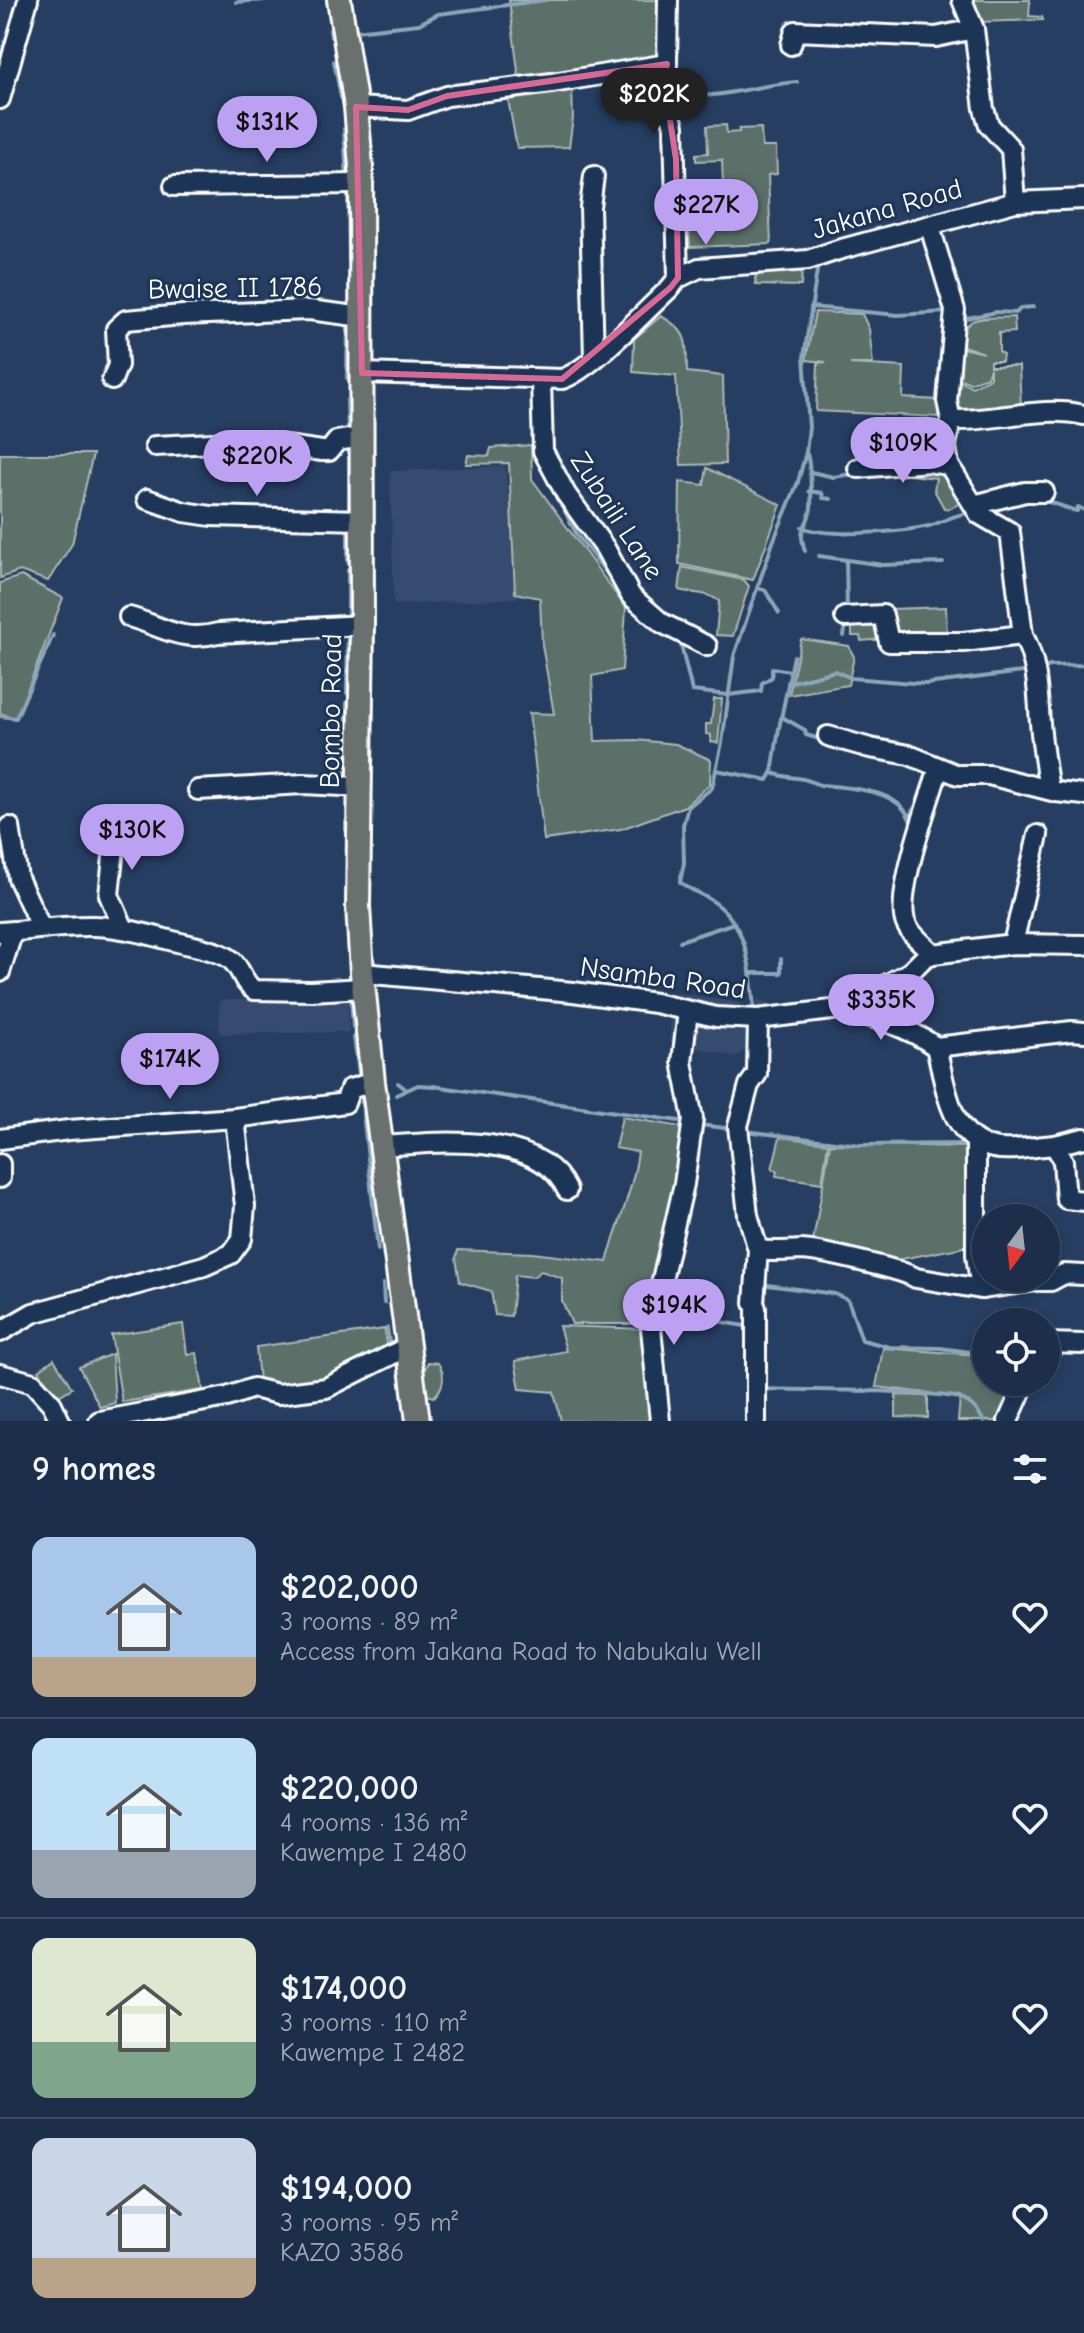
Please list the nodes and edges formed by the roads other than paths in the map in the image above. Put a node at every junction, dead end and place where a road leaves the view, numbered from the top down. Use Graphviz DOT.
graph roads {
  1 [pos="28,0"];
  2 [pos="339,0"];
  3 [pos="668,0"];
  4 [pos="962,0"];
  5 [pos="974,29"];
  6 [pos="793,38"];
  7 [pos="667,64"];
  8 [pos="4,74"];
  9 [pos="0,99"];
  10 [pos="356,107"];
  11 [pos="594,176"];
  12 [pos="361,184"];
  13 [pos="174,186"];
  14 [pos="1084,199"];
  15 [pos="1015,202"];
  16 [pos="930,227"];
  17 [pos="678,278"];
  18 [pos="363,317"];
  19 [pos="594,358"];
  20 [pos="362,373"];
  21 [pos="112,380"];
  22 [pos="541,380"];
  23 [pos="1084,415"];
  24 [pos="951,420"];
  25 [pos="361,437"];
  26 [pos="155,446"];
  27 [pos="949,465"];
  28 [pos="858,468"];
  29 [pos="1044,492"];
  30 [pos="147,499"];
  31 [pos="974,505"];
  32 [pos="362,520"];
  33 [pos="129,617"];
  34 [pos="845,617"];
  35 [pos="362,625"];
  36 [pos="1026,641"];
  37 [pos="707,646"];
  38 [pos="828,736"];
  39 [pos="939,768"];
  40 [pos="361,787"];
  41 [pos="1049,789"];
  42 [pos="198,790"];
  43 [pos="1084,795"];
  44 [pos="117,819"];
  45 [pos="10,827"];
  46 [pos="1038,835"];
  47 [pos="41,928"];
  48 [pos="124,929"];
  49 [pos="7,932"];
  50 [pos="1013,944"];
  51 [pos="1084,945"];
  52 [pos="933,954"];
  53 [pos="0,972"];
  54 [pos="362,981"];
  55 [pos="840,1009"];
  56 [pos="688,1011"];
  57 [pos="758,1019"];
  58 [pos="1084,1032"];
  59 [pos="936,1047"];
  60 [pos="373,1082"];
  61 [pos="235,1118"];
  62 [pos="1084,1138"];
  63 [pos="0,1139"];
  64 [pos="976,1142"];
  65 [pos="1055,1145"];
  66 [pos="382,1146"];
  67 [pos="0,1164"];
  68 [pos="0,1178"];
  69 [pos="567,1190"];
  70 [pos="1084,1201"];
  71 [pos="976,1204"];
  72 [pos="758,1250"];
  73 [pos="1084,1275"];
  74 [pos="1060,1276"];
  75 [pos="972,1287"];
  76 [pos="0,1332"];
  77 [pos="1060,1343"];
  78 [pos="1084,1344"];
  79 [pos="409,1346"];
  80 [pos="0,1374"];
  81 [pos="1019,1396"];
  82 [pos="150,1416"];
  83 [pos="60,1421"];
  84 [pos="99,1421"];
  85 [pos="418,1421"];
  86 [pos="660,1421"];
  87 [pos="756,1421"];
  88 [pos="1008,1421"];
  1 -- 8 [label="street"];
  2 -- 10 [label="main road, Bombo Road"];
  3 -- 7 [label="street"];
  4 -- 5 [label="street"];
  5 -- 6 [label="street"];
  5 -- 15 [label="street"];
  7 -- 10 [label="street"];
  7 -- 17 [label="street"];
  8 -- 9 [label="street"];
  10 -- 12 [label="main road, Bombo Road"];
  11 -- 19 [label="street"];
  12 -- 13 [label="street"];
  12 -- 18 [label="main road, Bombo Road"];
  14 -- 15 [label="street, Jakana Road"];
  15 -- 16 [label="street, Jakana Road"];
  16 -- 17 [label="street, Jakana Road"];
  16 -- 24 [label="street"];
  17 -- 19 [label="street, Jakana Road"];
  18 -- 20 [label="main road, Bombo Road"];
  18 -- 21 [label="street, Bwaise II 1786"];
  19 -- 22 [label="street, Jakana Road"];
  20 -- 22 [label="street, Jakana Road"];
  20 -- 25 [label="main road, Bombo Road"];
  22 -- 37 [label="street, Zubaili Lane"];
  23 -- 24 [label="street"];
  24 -- 27 [label="street"];
  25 -- 26 [label="street"];
  25 -- 32 [label="main road, Bombo Road"];
  27 -- 28 [label="street"];
  27 -- 31 [label="street"];
  29 -- 31 [label="street"];
  30 -- 32 [label="street"];
  31 -- 36 [label="street"];
  32 -- 35 [label="main road, Bombo Road"];
  33 -- 35 [label="street"];
  34 -- 36 [label="street"];
  35 -- 40 [label="main road, Bombo Road"];
  36 -- 41 [label="street"];
  38 -- 39 [label="street"];
  39 -- 41 [label="street"];
  39 -- 52 [label="street"];
  40 -- 42 [label="street"];
  40 -- 54 [label="main road, Bombo Road"];
  41 -- 43 [label="street"];
  44 -- 48 [label="street"];
  45 -- 47 [label="street"];
  46 -- 50 [label="street"];
  47 -- 48 [label="street"];
  47 -- 49 [label="street"];
  48 -- 54 [label="street, Nsamba Road"];
  49 -- 53 [label="street"];
  50 -- 51 [label="street, Nsamba Road"];
  50 -- 52 [label="street, Nsamba Road"];
  52 -- 55 [label="street, Nsamba Road"];
  54 -- 56 [label="street, Nsamba Road"];
  54 -- 60 [label="main road, Bombo Road"];
  55 -- 57 [label="street, Nsamba Road"];
  55 -- 59 [label="street"];
  56 -- 57 [label="street, Nsamba Road"];
  56 -- 86 [label="street"];
  57 -- 72 [label="street"];
  58 -- 59 [label="street"];
  59 -- 64 [label="street"];
  60 -- 61 [label="street"];
  60 -- 66 [label="main road, Bombo Road"];
  61 -- 63 [label="street"];
  61 -- 76 [label="street"];
  62 -- 65 [label="street"];
  64 -- 65 [label="street"];
  64 -- 71 [label="street"];
  65 -- 70 [label="street"];
  66 -- 69 [label="street"];
  66 -- 79 [label="main road, Bombo Road"];
  67 -- 68 [label="street"];
  72 -- 75 [label="street"];
  72 -- 87 [label="street"];
  73 -- 74 [label="street"];
  77 -- 78 [label="street"];
  79 -- 82 [label="street"];
  79 -- 85 [label="main road, Bombo Road"];
  80 -- 83 [label="street"];
  81 -- 88 [label="street"];
  82 -- 84 [label="street"];
}
